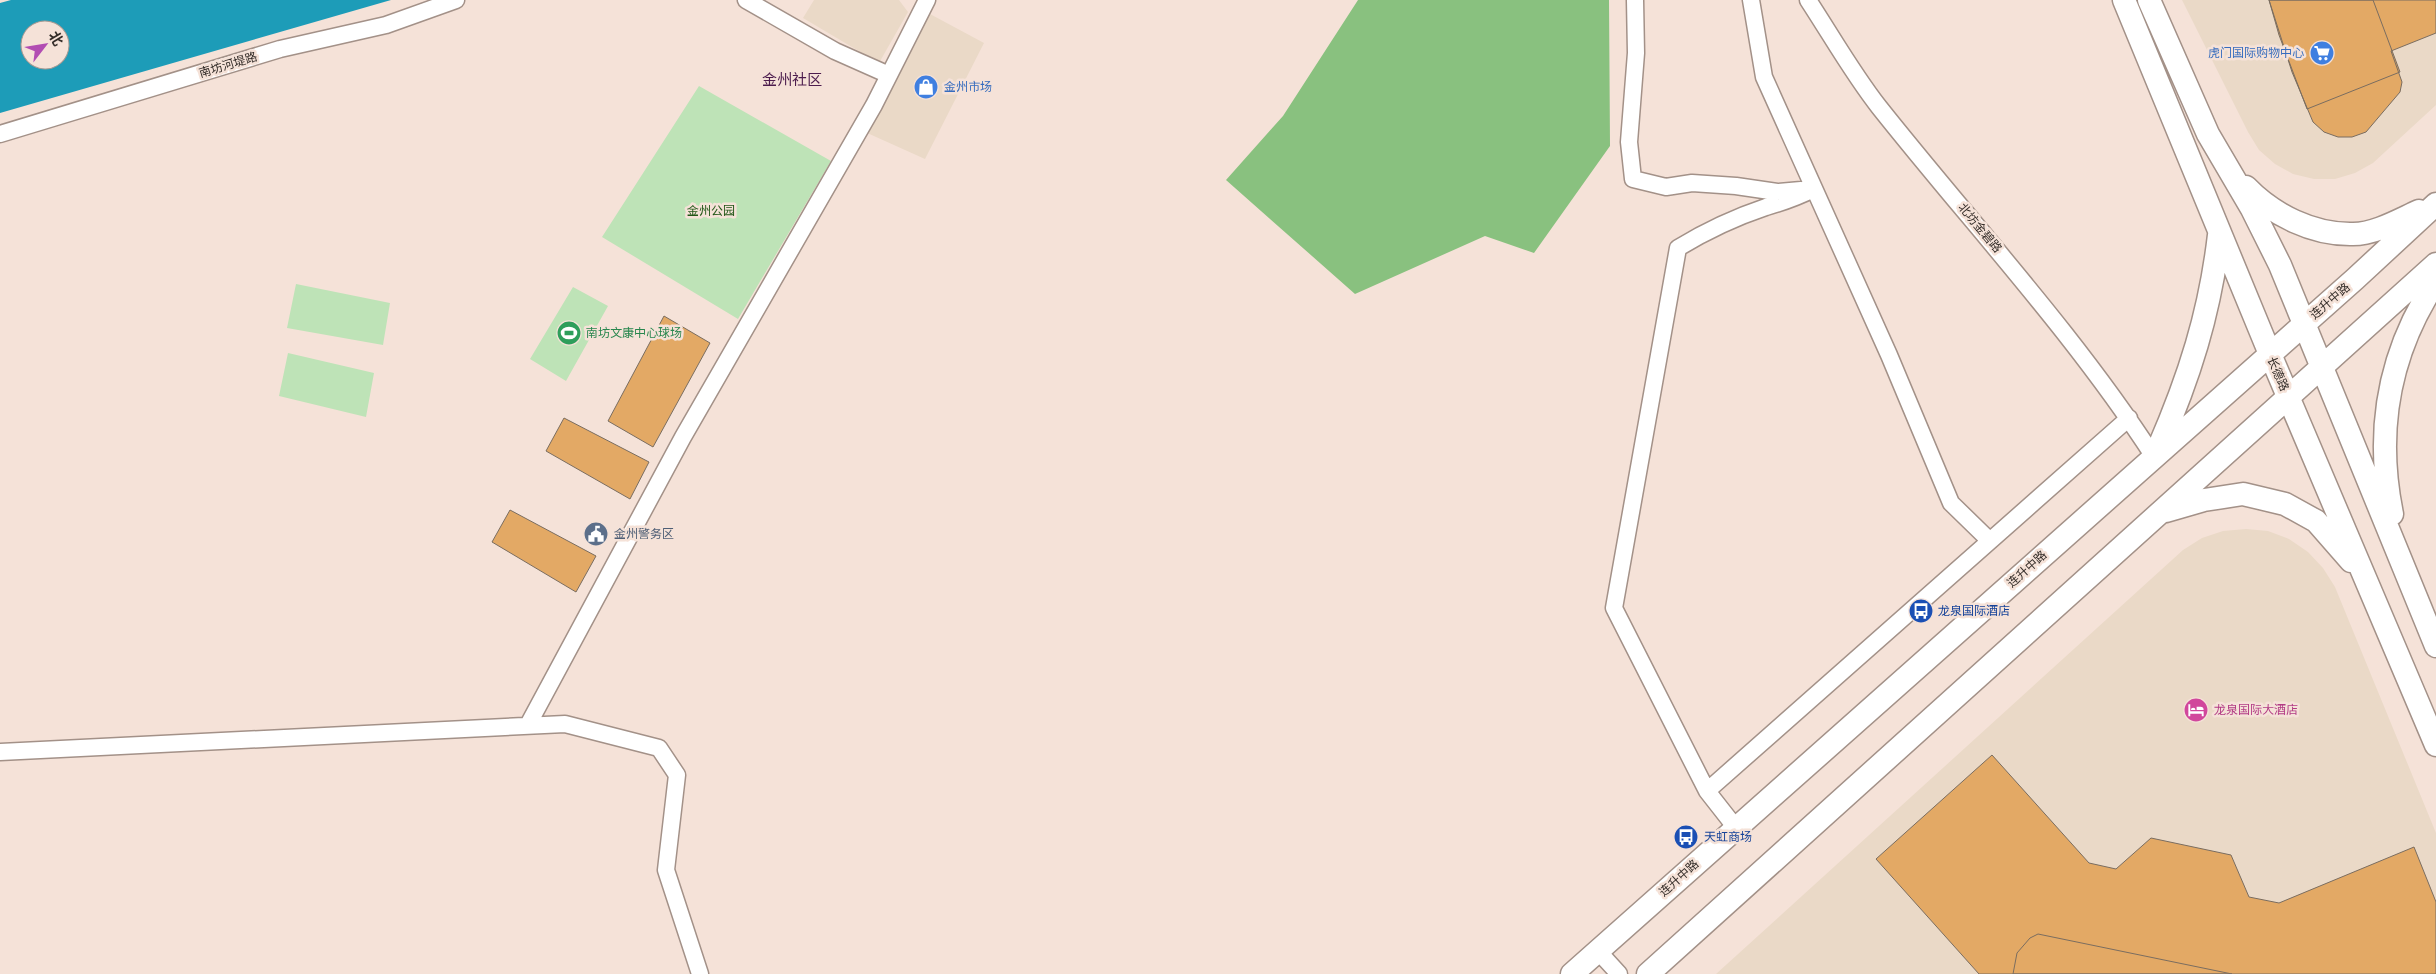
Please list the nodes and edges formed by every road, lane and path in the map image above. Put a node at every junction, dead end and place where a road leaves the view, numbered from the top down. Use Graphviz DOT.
graph roads {
  1 [pos="456,0"];
  2 [pos="746,0"];
  3 [pos="927,0"];
  4 [pos="1635,0"];
  5 [pos="1751,0"];
  6 [pos="1808,0"];
  7 [pos="2124,0"];
  8 [pos="2148,0"];
  9 [pos="889,75"];
  10 [pos="0,134"];
  11 [pos="2226,166"];
  12 [pos="1813,189"];
  13 [pos="2436,204"];
  14 [pos="2219,232"];
  15 [pos="2436,264"];
  16 [pos="2436,281"];
  17 [pos="2304,324"];
  18 [pos="2270,354"];
  19 [pos="2322,368"];
  20 [pos="2288,398"];
  21 [pos="2129,418"];
  22 [pos="2154,457"];
  23 [pos="2160,513"];
  24 [pos="1990,541"];
  25 [pos="2402,564"];
  26 [pos="2371,591"];
  27 [pos="2436,646"];
  28 [pos="528,725"];
  29 [pos="2436,745"];
  30 [pos="0,752"];
  31 [pos="1707,791"];
  32 [pos="1736,828"];
  33 [pos="1598,951"];
  34 [pos="700,974"];
  35 [pos="1572,974"];
  36 [pos="1619,974"];
  37 [pos="1648,974"];
  1 -- 10 [label="street, 南坊河堤路"];
  2 -- 9 [label="street"];
  3 -- 9 [label="street"];
  4 -- 12 [label="street"];
  5 -- 12 [label="street"];
  6 -- 21 [label="street, 北坊金碧路"];
  7 -- 14 [label="main road, 长德路"];
  8 -- 11 [label="main road"];
  9 -- 28 [label="street"];
  11 -- 13 [label="main road"];
  11 -- 17 [label="main road"];
  12 -- 24 [label="street"];
  12 -- 31 [label="street"];
  13 -- 17 [label="main road, 连升中路"];
  14 -- 18 [label="main road, 长德路"];
  14 -- 22 [label="main road"];
  15 -- 19 [label="main road"];
  16 -- 25 [label="main road"];
  17 -- 18 [label="main road, 连升中路"];
  17 -- 19 [label="main road"];
  18 -- 20 [label="main road, 长德路"];
  18 -- 22 [label="main road, 连升中路"];
  19 -- 20 [label="main road"];
  19 -- 25 [label="main road"];
  20 -- 23 [label="main road"];
  20 -- 26 [label="main road, 长德路"];
  21 -- 22 [label="street, 北坊金碧路"];
  21 -- 24 [label="street"];
  22 -- 32 [label="main road, 连升中路"];
  23 -- 26 [label="main road"];
  23 -- 37 [label="main road"];
  24 -- 31 [label="street"];
  25 -- 27 [label="main road"];
  26 -- 29 [label="main road, 长德路"];
  28 -- 30 [label="street"];
  28 -- 34 [label="street"];
  31 -- 32 [label="street"];
  32 -- 33 [label="main road, 连升中路"];
  33 -- 35 [label="main road, 连升中路"];
  33 -- 36 [label="street"];
}
